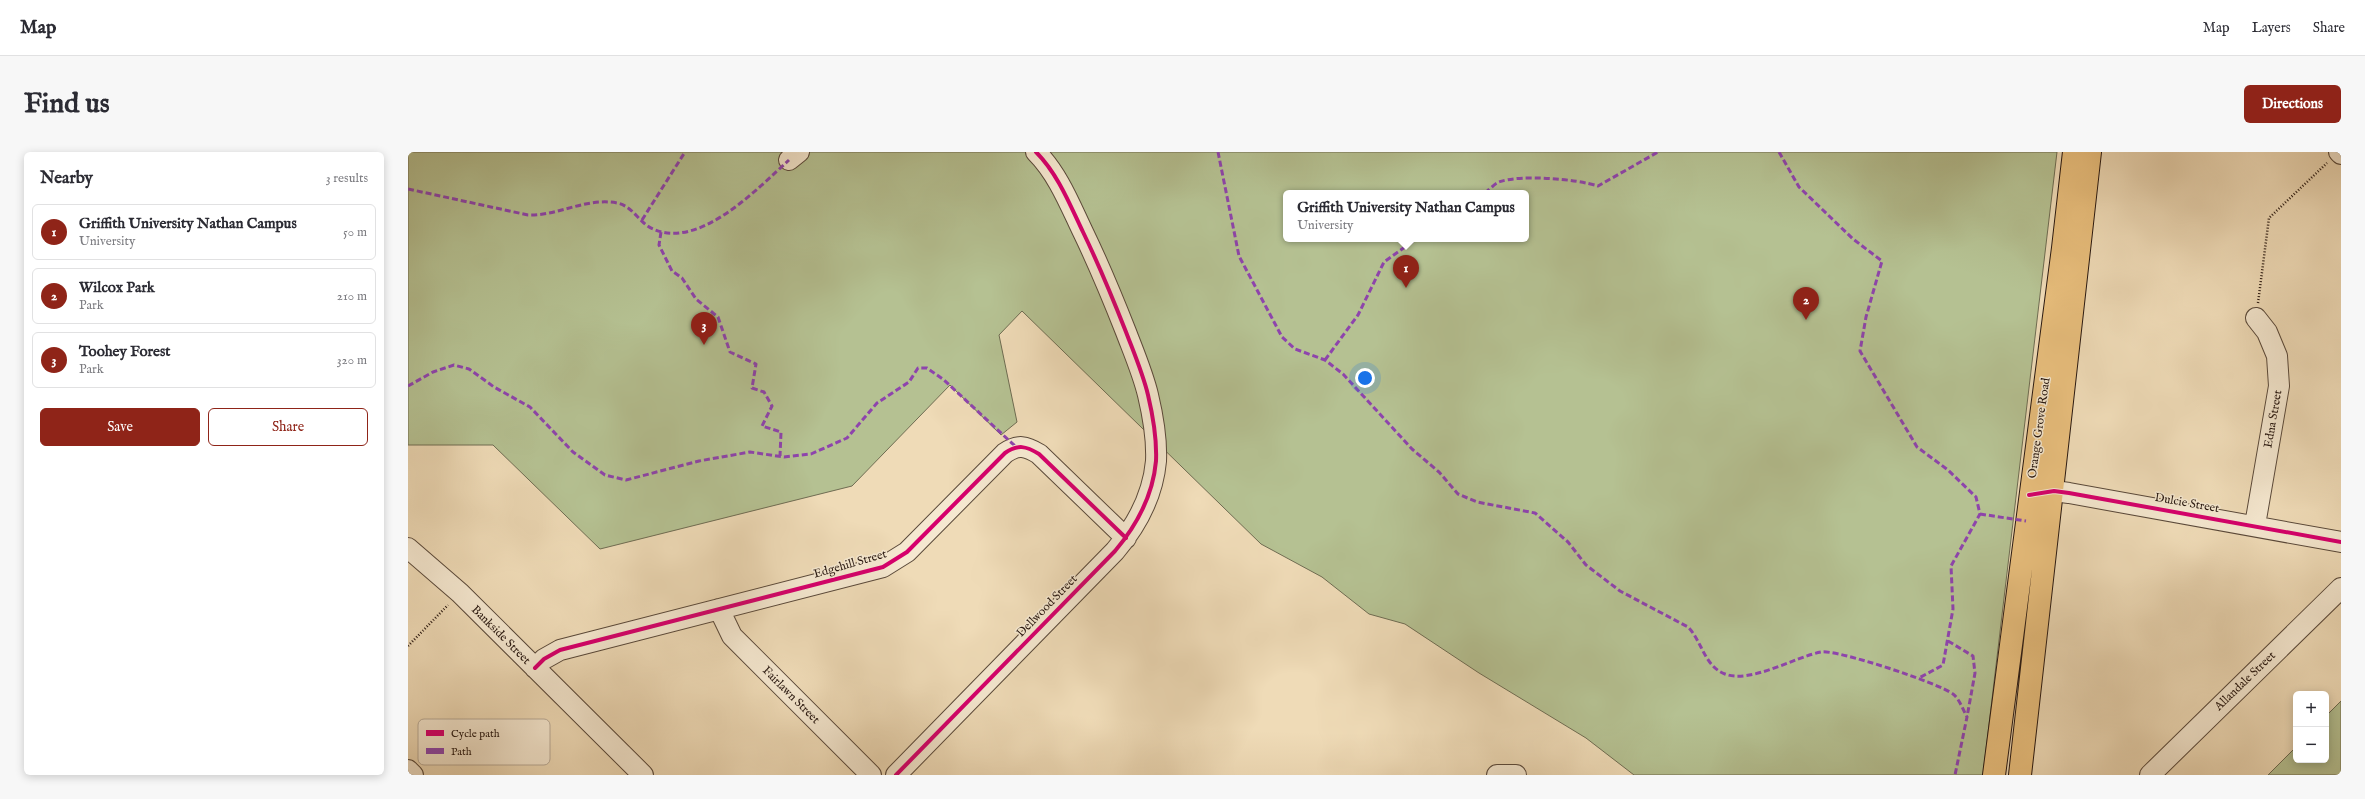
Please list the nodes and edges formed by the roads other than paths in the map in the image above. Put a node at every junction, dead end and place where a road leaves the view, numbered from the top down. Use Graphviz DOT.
graph roads {
  1 [pos="1036,152"];
  2 [pos="2074,152"];
  3 [pos="2090,152"];
  4 [pos="2256,318"];
  5 [pos="2054,491"];
  6 [pos="2029,495"];
  7 [pos="2255,525"];
  8 [pos="1126,538"];
  9 [pos="2341,542"];
  10 [pos="408,548"];
  11 [pos="2341,588"];
  12 [pos="719,609"];
  13 [pos="535,668"];
  14 [pos="408,770"];
  15 [pos="413,775"];
  16 [pos="642,775"];
  17 [pos="871,775"];
  18 [pos="896,775"];
  19 [pos="1497,775"];
  20 [pos="1516,775"];
  21 [pos="1994,775"];
  22 [pos="2020,775"];
  23 [pos="2150,775"];
  1 -- 8 [label="street, Dellwood Street"];
  2 -- 6 [label="main road, Orange Grove Road"];
  3 -- 5 [label="main road, Orange Grove Road"];
  4 -- 7 [label="street, Edna Street"];
  5 -- 6 [label="street, Dulcie Street"];
  5 -- 7 [label="street, Dulcie Street"];
  5 -- 22 [label="main road, Orange Grove Road"];
  6 -- 21 [label="main road, Orange Grove Road"];
  7 -- 9 [label="street, Dulcie Street"];
  8 -- 12 [label="street, Edgehill Street"];
  8 -- 18 [label="street, Dellwood Street"];
  10 -- 13 [label="street, Bankside Street"];
  11 -- 23 [label="street, Allandale Street"];
  12 -- 13 [label="street, Edgehill Street"];
  12 -- 17 [label="street, Fairlawn Street"];
  13 -- 16 [label="street, Bankside Street"];
  14 -- 15 [label="street"];
  19 -- 20 [label="street"];
}
